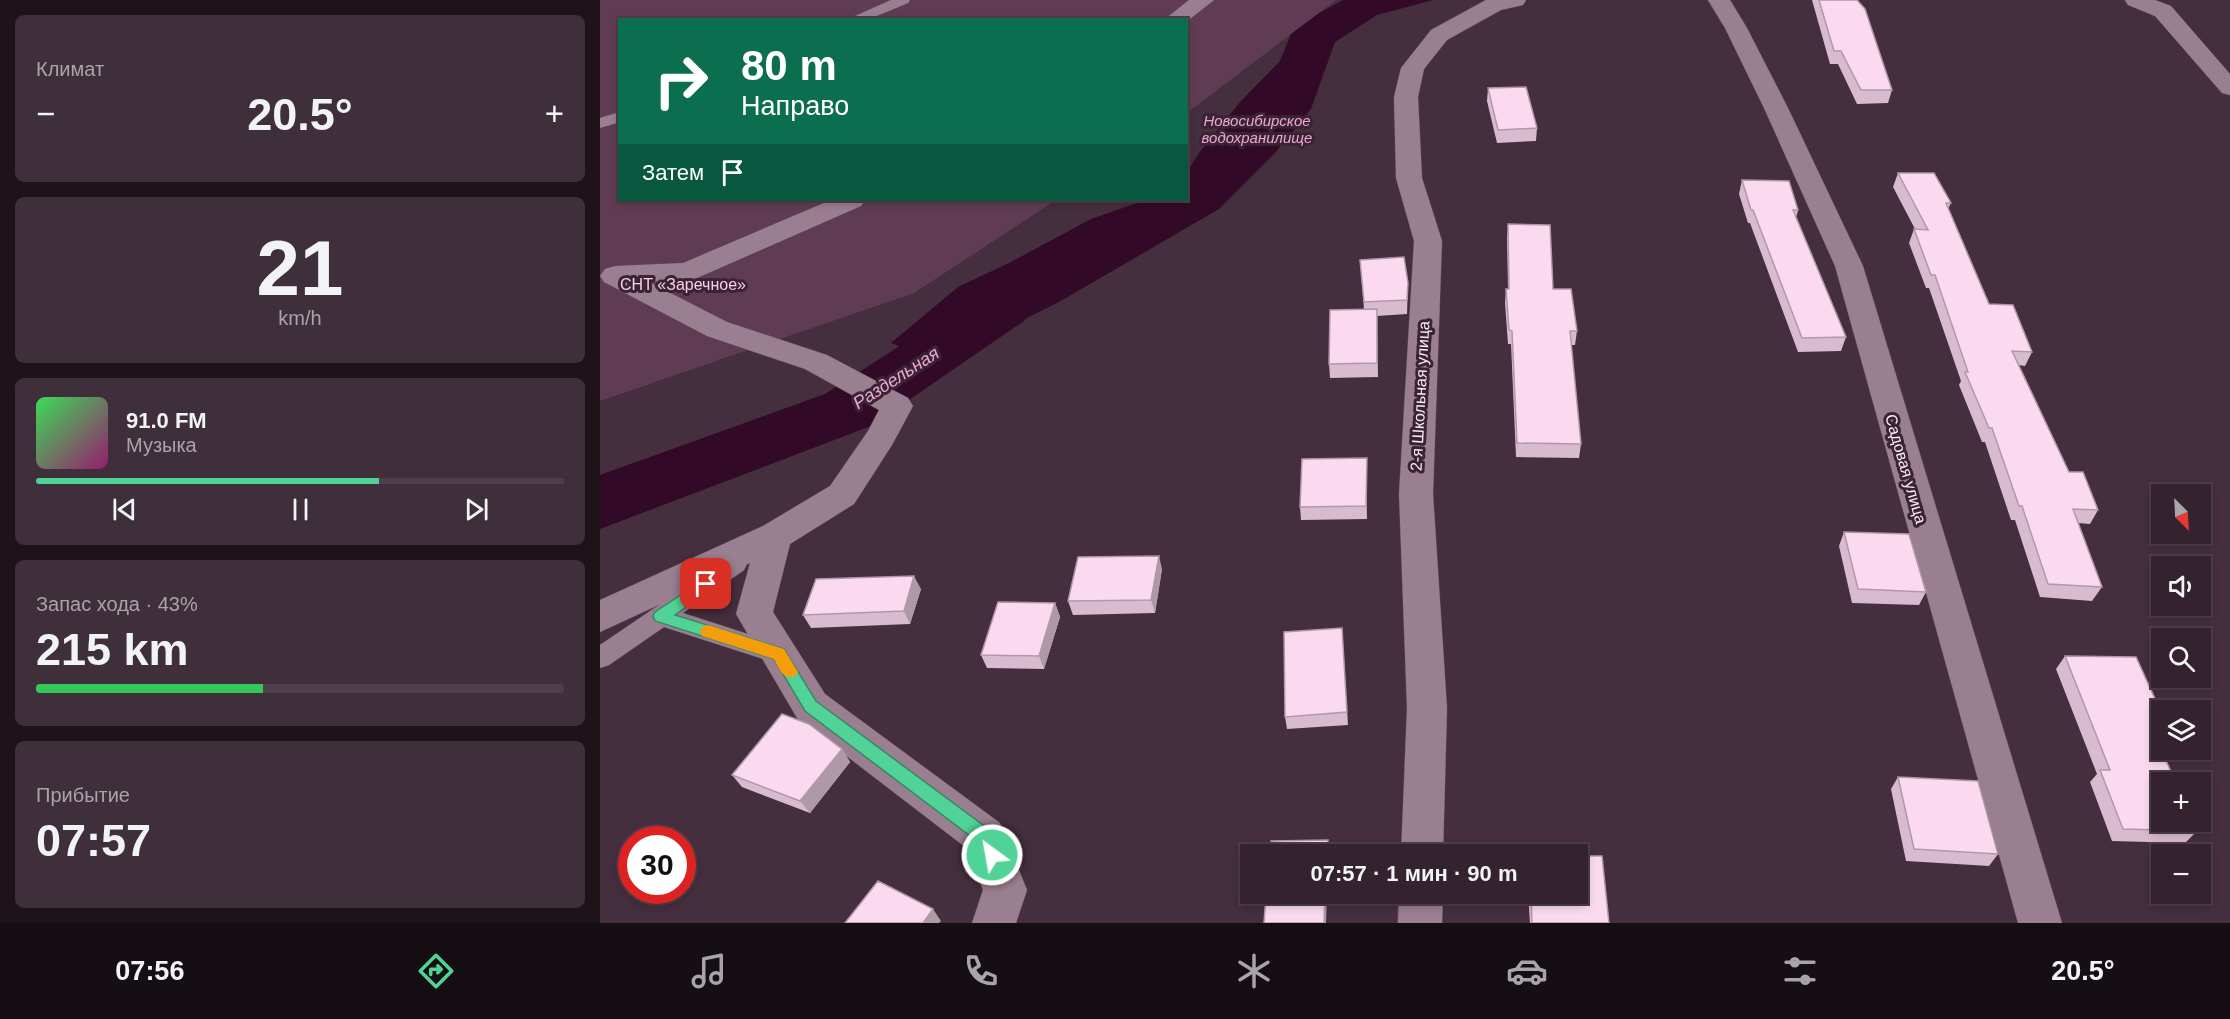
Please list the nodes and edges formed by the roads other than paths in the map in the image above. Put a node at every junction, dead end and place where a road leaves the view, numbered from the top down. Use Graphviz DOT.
graph roads {
  1 [pos="903,0"];
  2 [pos="1203,0"];
  3 [pos="1515,0"];
  4 [pos="1719,0"];
  5 [pos="2136,0"];
  6 [pos="858,18"];
  7 [pos="1178,18"];
  8 [pos="2230,88"];
  9 [pos="618,118"];
  10 [pos="600,123"];
  11 [pos="850,201"];
  12 [pos="607,276"];
  13 [pos="775,536"];
  14 [pos="661,616"];
  15 [pos="600,617"];
  16 [pos="779,654"];
  17 [pos="600,658"];
  18 [pos="1422,844"];
  19 [pos="1420,904"];
  20 [pos="994,923"];
  21 [pos="1420,923"];
  22 [pos="2040,923"];
  1 -- 6 [label="lane"];
  2 -- 7 [label="street"];
  3 -- 18 [label="street, 2-я Школьная улица"];
  4 -- 22 [label="street, Садовая улица"];
  5 -- 8 [label="street"];
  9 -- 10 [label="lane"];
  11 -- 12 [label="street"];
  12 -- 13 [label="street"];
  13 -- 14 [label="lane"];
  13 -- 15 [label="street"];
  13 -- 16 [label="street"];
  14 -- 16 [label="lane"];
  14 -- 17 [label="lane"];
  16 -- 20 [label="street"];
  19 -- 21 [label="street"];
}
